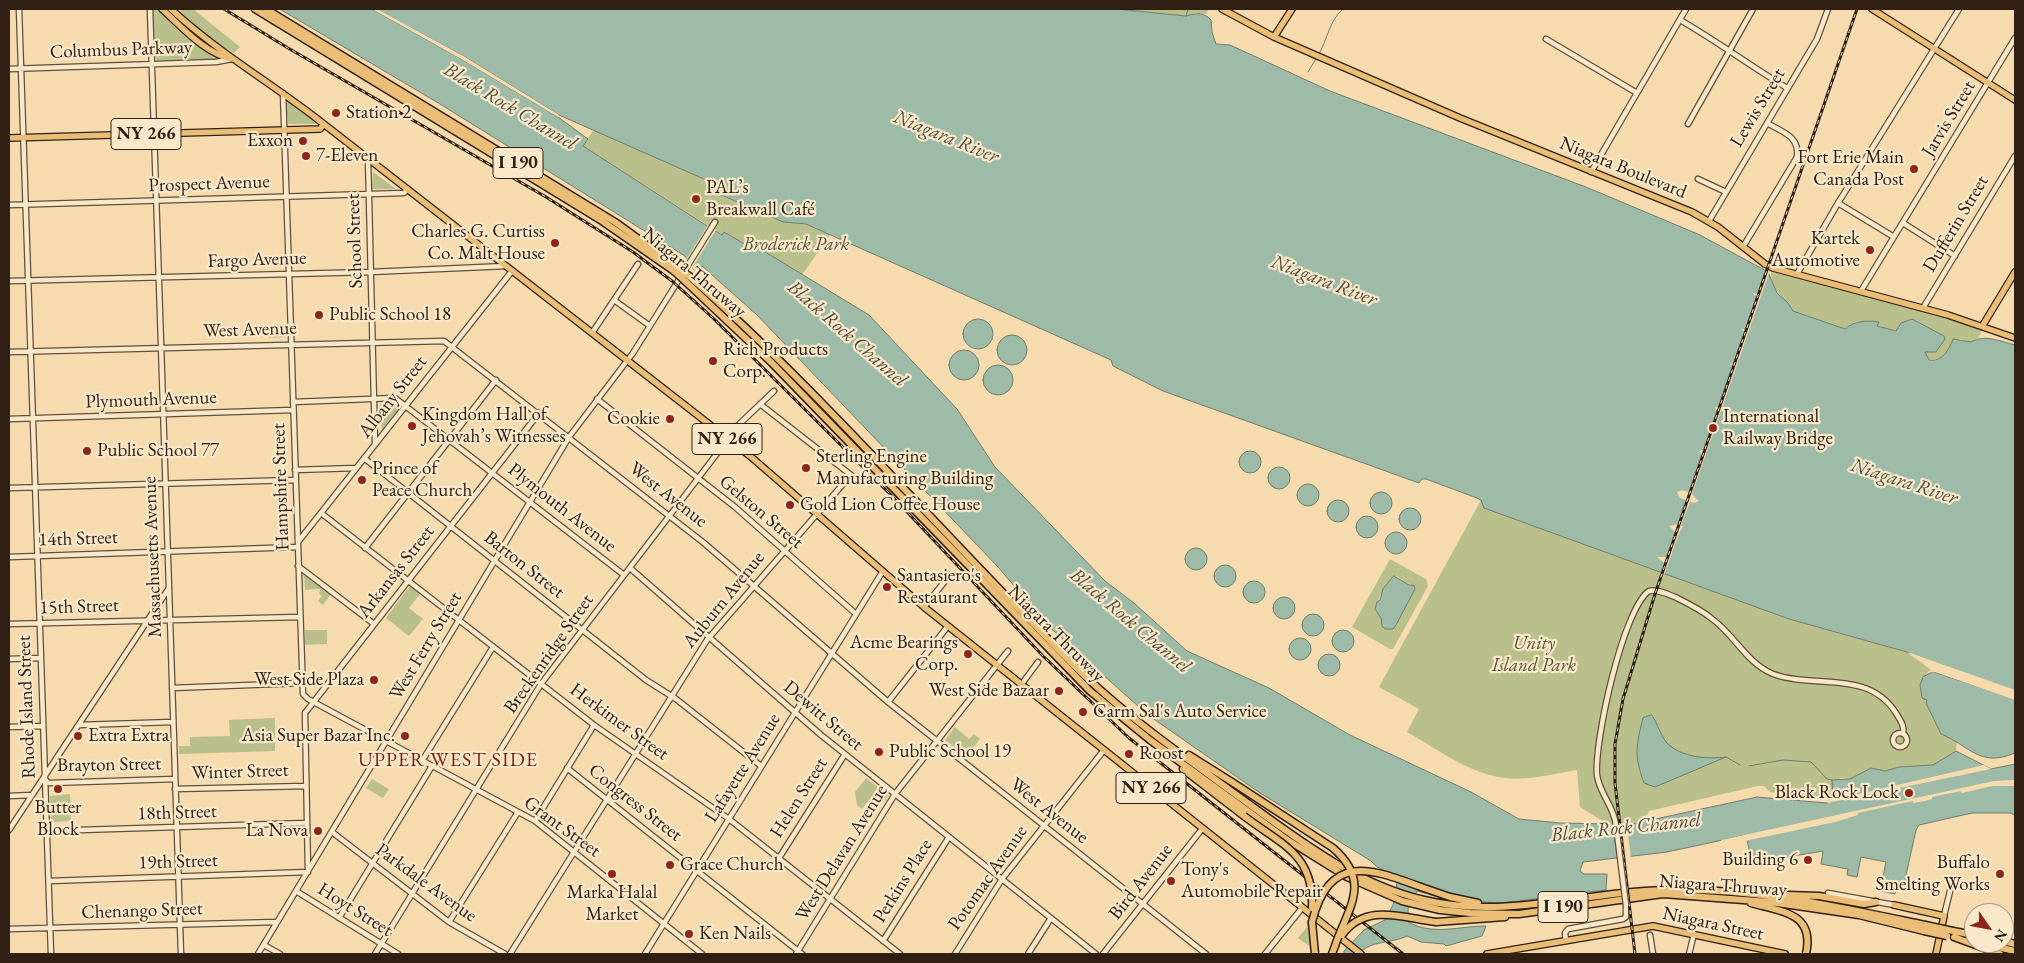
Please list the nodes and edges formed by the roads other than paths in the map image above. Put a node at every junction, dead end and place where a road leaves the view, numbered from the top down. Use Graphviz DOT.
graph roads {
  1 [pos="19,9"];
  2 [pos="150,9"];
  3 [pos="162,9"];
  4 [pos="171,9"];
  5 [pos="255,9"];
  6 [pos="266,9"];
  7 [pos="1222,9"];
  8 [pos="1292,9"];
  9 [pos="1686,9"];
  10 [pos="1753,9"];
  11 [pos="1828,9"];
  12 [pos="1872,9"];
  13 [pos="1959,9"];
  14 [pos="1680,20"];
  15 [pos="1274,37"];
  16 [pos="2015,38"];
  17 [pos="1546,39"];
  18 [pos="1729,49"];
  19 [pos="1934,49"];
  20 [pos="233,59"];
  21 [pos="152,65"];
  22 [pos="9,69"];
  23 [pos="22,69"];
  24 [pos="1988,83"];
  25 [pos="1787,88"];
  26 [pos="283,93"];
  27 [pos="1637,93"];
  28 [pos="2015,100"];
  29 [pos="1767,123"];
  30 [pos="324,124"];
  31 [pos="1688,124"];
  32 [pos="284,130"];
  33 [pos="155,134"];
  34 [pos="9,138"];
  35 [pos="24,138"];
  36 [pos="2015,156"];
  37 [pos="368,158"];
  38 [pos="1590,172"];
  39 [pos="1698,179"];
  40 [pos="408,189"];
  41 [pos="1726,192"];
  42 [pos="368,194"];
  43 [pos="287,196"];
  44 [pos="157,201"];
  45 [pos="1838,203"];
  46 [pos="26,204"];
  47 [pos="9,205"];
  48 [pos="1709,221"];
  49 [pos="715,222"];
  50 [pos="1903,223"];
  51 [pos="1894,237"];
  52 [pos="1743,247"];
  53 [pos="1955,256"];
  54 [pos="638,264"];
  55 [pos="506,266"];
  56 [pos="676,269"];
  57 [pos="512,270"];
  58 [pos="371,272"];
  59 [pos="2015,272"];
  60 [pos="290,274"];
  61 [pos="1797,274"];
  62 [pos="158,278"];
  63 [pos="687,278"];
  64 [pos="28,280"];
  65 [pos="9,281"];
  66 [pos="1861,291"];
  67 [pos="614,300"];
  68 [pos="1923,308"];
  69 [pos="1983,325"];
  70 [pos="650,326"];
  71 [pos="592,333"];
  72 [pos="2015,338"];
  73 [pos="372,341"];
  74 [pos="291,343"];
  75 [pos="452,346"];
  76 [pos="161,349"];
  77 [pos="9,352"];
  78 [pos="30,352"];
  79 [pos="627,360"];
  80 [pos="496,380"];
  81 [pos="774,391"];
  82 [pos="374,398"];
  83 [pos="597,399"];
  84 [pos="293,402"];
  85 [pos="760,404"];
  86 [pos="406,405"];
  87 [pos="293,410"];
  88 [pos="539,413"];
  89 [pos="164,414"];
  90 [pos="32,418"];
  91 [pos="9,419"];
  92 [pos="569,437"];
  93 [pos="727,439"];
  94 [pos="450,440"];
  95 [pos="375,444"];
  96 [pos="364,458"];
  97 [pos="356,468"];
  98 [pos="295,470"];
  99 [pos="493,474"];
  100 [pos="698,478"];
  101 [pos="296,480"];
  102 [pos="166,484"];
  103 [pos="35,487"];
  104 [pos="9,488"];
  105 [pos="408,493"];
  106 [pos="530,502"];
  107 [pos="321,513"];
  108 [pos="817,514"];
  109 [pos="670,516"];
  110 [pos="450,526"];
  111 [pos="297,545"];
  112 [pos="365,548"];
  113 [pos="785,550"];
  114 [pos="168,552"];
  115 [pos="9,556"];
  116 [pos="36,556"];
  117 [pos="494,561"];
  118 [pos="298,566"];
  119 [pos="630,568"];
  120 [pos="883,571"];
  121 [pos="624,576"];
  122 [pos="950,576"];
  123 [pos="408,580"];
  124 [pos="754,586"];
  125 [pos="169,588"];
  126 [pos="924,607"];
  127 [pos="856,614"];
  128 [pos="300,617"];
  129 [pos="147,620"];
  130 [pos="170,620"];
  131 [pos="459,620"];
  132 [pos="9,624"];
  133 [pos="40,624"];
  134 [pos="374,624"];
  135 [pos="948,626"];
  136 [pos="583,630"];
  137 [pos="709,637"];
  138 [pos="493,647"];
  139 [pos="1008,652"];
  140 [pos="831,654"];
  141 [pos="41,658"];
  142 [pos="9,659"];
  143 [pos="1038,662"];
  144 [pos="997,665"];
  145 [pos="302,684"];
  146 [pos="542,684"];
  147 [pos="1021,684"];
  148 [pos="172,688"];
  149 [pos="672,696"];
  150 [pos="313,702"];
  151 [pos="888,702"];
  152 [pos="795,712"];
  153 [pos="173,722"];
  154 [pos="78,725"];
  155 [pos="594,725"];
  156 [pos="43,726"];
  157 [pos="9,727"];
  158 [pos="1155,734"];
  159 [pos="1903,734"];
  160 [pos="1150,740"];
  161 [pos="386,741"];
  162 [pos="937,741"];
  163 [pos="1104,750"];
  164 [pos="636,754"];
  165 [pos="845,754"];
  166 [pos="422,761"];
  167 [pos="432,766"];
  168 [pos="762,766"];
  169 [pos="567,768"];
  170 [pos="44,779"];
  171 [pos="175,779"];
  172 [pos="306,786"];
  173 [pos="175,789"];
  174 [pos="476,790"];
  175 [pos="895,794"];
  176 [pos="9,796"];
  177 [pos="32,796"];
  178 [pos="607,800"];
  179 [pos="518,812"];
  180 [pos="729,819"];
  181 [pos="535,821"];
  182 [pos="307,824"];
  183 [pos="1044,825"];
  184 [pos="176,828"];
  185 [pos="1202,829"];
  186 [pos="9,830"];
  187 [pos="47,831"];
  188 [pos="332,832"];
  189 [pos="949,837"];
  190 [pos="574,852"];
  191 [pos="779,858"];
  192 [pos="372,863"];
  193 [pos="697,870"];
  194 [pos="308,872"];
  195 [pos="178,877"];
  196 [pos="1002,879"];
  197 [pos="49,881"];
  198 [pos="1951,887"];
  199 [pos="296,891"];
  200 [pos="1828,893"];
  201 [pos="412,894"];
  202 [pos="1770,896"];
  203 [pos="830,899"];
  204 [pos="1735,899"];
  205 [pos="1420,902"];
  206 [pos="1876,902"];
  207 [pos="1143,904"];
  208 [pos="1894,905"];
  209 [pos="1507,907"];
  210 [pos="1302,908"];
  211 [pos="1519,914"];
  212 [pos="1944,916"];
  213 [pos="338,918"];
  214 [pos="1051,918"];
  215 [pos="278,922"];
  216 [pos="449,922"];
  217 [pos="1312,922"];
  218 [pos="664,924"];
  219 [pos="180,925"];
  220 [pos="1924,928"];
  221 [pos="9,929"];
  222 [pos="50,929"];
  223 [pos="1694,934"];
  224 [pos="1951,935"];
  225 [pos="1964,935"];
  226 [pos="1650,936"];
  227 [pos="1964,939"];
  228 [pos="1566,940"];
  229 [pos="883,941"];
  230 [pos="381,944"];
  231 [pos="264,945"];
  232 [pos="1335,946"];
  233 [pos="1521,951"];
  234 [pos="798,953"];
  235 [pos="51,954"];
  236 [pos="181,954"];
  237 [pos="258,954"];
  238 [pos="280,954"];
  239 [pos="375,954"];
  240 [pos="398,954"];
  241 [pos="505,954"];
  242 [pos="510,954"];
  243 [pos="645,954"];
  244 [pos="702,954"];
  245 [pos="900,954"];
  246 [pos="955,954"];
  247 [pos="1028,954"];
  248 [pos="1096,954"];
  249 [pos="1103,954"];
  250 [pos="1206,954"];
  251 [pos="1265,954"];
  252 [pos="1315,954"];
  253 [pos="1332,954"];
  254 [pos="1360,954"];
  255 [pos="1487,954"];
  256 [pos="1653,954"];
  257 [pos="1689,954"];
  258 [pos="1785,954"];
  259 [pos="1806,954"];
  260 [pos="1936,954"];
  261 [pos="2000,954"];
  1 -- 23 [label="street, Rhode Island Street"];
  2 -- 21 [label="street, Massachusetts Avenue"];
  3 -- 20 [label="main road"];
  4 -- 20 [label="main road"];
  5 -- 56 [label="highway, Niagara Thruway / I 190"];
  6 -- 56 [label="highway, Niagara Thruway / I 190"];
  7 -- 15 [label="main road, Niagara Boulevard"];
  8 -- 15 [label="main road"];
  9 -- 14 [label="street"];
  10 -- 18 [label="street"];
  11 -- 25 [label="street, Lewis Street"];
  12 -- 19 [label="main road"];
  13 -- 19 [label="street"];
  14 -- 18 [label="street"];
  14 -- 27 [label="street"];
  15 -- 38 [label="main road, Niagara Boulevard"];
  16 -- 24 [label="street, Jarvis Street"];
  17 -- 27 [label="street"];
  18 -- 25 [label="street"];
  18 -- 31 [label="street"];
  19 -- 24 [label="main road"];
  19 -- 45 [label="street"];
  20 -- 21 [label="street, Columbus Parkway"];
  20 -- 26 [label="main road"];
  21 -- 23 [label="street, Columbus Parkway"];
  21 -- 33 [label="street, Massachusetts Avenue"];
  22 -- 23 [label="street, Columbus Parkway"];
  23 -- 35 [label="street, Rhode Island Street"];
  24 -- 28 [label="main road"];
  24 -- 50 [label="street, Jarvis Street"];
  25 -- 29 [label="street, Lewis Street"];
  26 -- 30 [label="main road"];
  26 -- 32 [label="street, Hampshire Street"];
  27 -- 38 [label="street"];
  29 -- 41 [label="street, Lewis Street"];
  29 -- 52 [label="street"];
  30 -- 32 [label="main road, NY 266"];
  30 -- 37 [label="main road, NY 266"];
  32 -- 33 [label="main road, NY 266"];
  32 -- 43 [label="street, Hampshire Street"];
  33 -- 35 [label="main road, NY 266"];
  33 -- 44 [label="street, Massachusetts Avenue"];
  34 -- 35 [label="main road, NY 266"];
  35 -- 46 [label="street, Rhode Island Street"];
  36 -- 53 [label="street, Dufferin Street"];
  37 -- 40 [label="main road, NY 266"];
  37 -- 42 [label="street, School Street"];
  38 -- 48 [label="main road, Niagara Boulevard"];
  39 -- 41 [label="street"];
  40 -- 42 [label="street, Prospect Avenue"];
  40 -- 55 [label="main road, NY 266"];
  41 -- 48 [label="street, Lewis Street"];
  42 -- 43 [label="street, Prospect Avenue"];
  42 -- 58 [label="street, School Street"];
  43 -- 44 [label="street, Prospect Avenue"];
  43 -- 60 [label="street, Hampshire Street"];
  44 -- 46 [label="street, Prospect Avenue"];
  44 -- 62 [label="street, Massachusetts Avenue"];
  45 -- 51 [label="street"];
  45 -- 61 [label="street"];
  46 -- 47 [label="street, Prospect Avenue"];
  46 -- 64 [label="street, Rhode Island Street"];
  48 -- 52 [label="main road, Niagara Boulevard"];
  49 -- 70 [label="street, West Ferry Street"];
  50 -- 51 [label="street, Jarvis Street"];
  50 -- 53 [label="street"];
  51 -- 66 [label="street, Jarvis Street"];
  52 -- 61 [label="main road, Niagara Boulevard"];
  53 -- 68 [label="street, Dufferin Street"];
  54 -- 67 [label="street"];
  55 -- 57 [label="main road, NY 266"];
  55 -- 58 [label="street, Fargo Avenue"];
  56 -- 63 [label="highway, Niagara Thruway / I 190, bridge"];
  57 -- 71 [label="main road, NY 266"];
  57 -- 75 [label="street, Albany Street"];
  58 -- 60 [label="street, Fargo Avenue"];
  58 -- 73 [label="street, School Street"];
  59 -- 69 [label="main road"];
  60 -- 62 [label="street, Fargo Avenue"];
  60 -- 74 [label="street, Hampshire Street"];
  61 -- 66 [label="main road, Niagara Boulevard"];
  62 -- 64 [label="street, Fargo Avenue"];
  62 -- 76 [label="street, Massachusetts Avenue"];
  63 -- 158 [label="highway, Niagara Thruway / I 190"];
  63 -- 160 [label="highway, Niagara Thruway / I 190"];
  64 -- 65 [label="street, Fargo Avenue"];
  64 -- 78 [label="street, Rhode Island Street"];
  66 -- 68 [label="main road, Niagara Boulevard"];
  67 -- 70 [label="street"];
  67 -- 71 [label="street"];
  68 -- 69 [label="main road, Niagara Boulevard"];
  69 -- 72 [label="main road, Niagara Boulevard"];
  70 -- 79 [label="street, West Ferry Street"];
  71 -- 79 [label="main road, NY 266"];
  73 -- 74 [label="street, West Avenue"];
  73 -- 75 [label="street, West Avenue"];
  73 -- 82 [label="street, School Street"];
  74 -- 76 [label="street, West Avenue"];
  74 -- 84 [label="street, Hampshire Street"];
  75 -- 80 [label="street, West Avenue"];
  75 -- 86 [label="street, Albany Street"];
  76 -- 78 [label="street, West Avenue"];
  76 -- 89 [label="street, Massachusetts Avenue"];
  77 -- 78 [label="street, West Avenue"];
  78 -- 90 [label="street, Rhode Island Street"];
  79 -- 83 [label="street, West Ferry Street"];
  79 -- 93 [label="main road, NY 266"];
  80 -- 88 [label="street, West Avenue"];
  80 -- 94 [label="street"];
  81 -- 85 [label="street, Breckenridge Street"];
  82 -- 84 [label="street, Plymouth Avenue"];
  82 -- 86 [label="street, Plymouth Avenue"];
  82 -- 95 [label="street, School Street"];
  83 -- 92 [label="street, West Ferry Street"];
  83 -- 100 [label="street, Gelston Street"];
  84 -- 87 [label="street, Hampshire Street"];
  85 -- 93 [label="street, Breckenridge Street"];
  85 -- 108 [label="street, Auburn Avenue"];
  86 -- 94 [label="street, Plymouth Avenue"];
  86 -- 95 [label="street, Albany Street"];
  87 -- 89 [label="street, Plymouth Avenue"];
  87 -- 98 [label="street, Hampshire Street"];
  88 -- 92 [label="street, West Avenue"];
  88 -- 99 [label="street, Arkansas Street"];
  89 -- 90 [label="street, Plymouth Avenue"];
  89 -- 102 [label="street, Massachusetts Avenue"];
  90 -- 91 [label="street, Plymouth Avenue"];
  90 -- 103 [label="street, Rhode Island Street"];
  92 -- 106 [label="street, West Ferry Street"];
  92 -- 109 [label="street, West Avenue"];
  93 -- 100 [label="street, Breckenridge Street"];
  93 -- 108 [label="main road, NY 266"];
  94 -- 99 [label="street, Plymouth Avenue"];
  94 -- 105 [label="street"];
  95 -- 96 [label="street, Albany Street"];
  96 -- 97 [label="street, Albany Street"];
  96 -- 105 [label="street, Barton Street"];
  97 -- 98 [label="street"];
  97 -- 107 [label="street, Albany Street"];
  98 -- 101 [label="street, Hampshire Street"];
  99 -- 106 [label="street, Plymouth Avenue"];
  99 -- 110 [label="street, Arkansas Street"];
  100 -- 109 [label="street, Breckenridge Street"];
  100 -- 113 [label="street, Gelston Street"];
  101 -- 102 [label="street"];
  101 -- 111 [label="street, Hampshire Street"];
  102 -- 103 [label="street"];
  102 -- 114 [label="street, Massachusetts Avenue"];
  103 -- 104 [label="street"];
  103 -- 116 [label="street, Rhode Island Street"];
  105 -- 110 [label="street, Barton Street"];
  105 -- 112 [label="street"];
  106 -- 117 [label="street, West Ferry Street"];
  106 -- 121 [label="street, Plymouth Avenue"];
  107 -- 111 [label="street, Albany Street"];
  107 -- 112 [label="street, Herkimer Street"];
  108 -- 113 [label="street, Auburn Avenue"];
  108 -- 120 [label="main road, NY 266"];
  109 -- 119 [label="street, Breckenridge Street"];
  109 -- 124 [label="street, West Avenue"];
  110 -- 117 [label="street, Barton Street"];
  110 -- 123 [label="street, Arkansas Street"];
  111 -- 114 [label="street, 14th Street"];
  111 -- 118 [label="street, Hampshire Street"];
  112 -- 123 [label="street, Herkimer Street"];
  113 -- 124 [label="street, Auburn Avenue"];
  113 -- 127 [label="street, Gelston Street"];
  114 -- 116 [label="street, 14th Street"];
  114 -- 125 [label="street, Massachusetts Avenue"];
  115 -- 116 [label="street, 14th Street"];
  116 -- 133 [label="street, Rhode Island Street"];
  117 -- 131 [label="street, West Ferry Street"];
  117 -- 136 [label="street, Barton Street"];
  118 -- 128 [label="street, Hampshire Street"];
  118 -- 134 [label="street"];
  119 -- 121 [label="street, Breckenridge Street"];
  119 -- 137 [label="street, Dewitt Street"];
  120 -- 126 [label="main road, NY 266"];
  120 -- 127 [label="street, Lafayette Avenue"];
  121 -- 136 [label="street, Breckenridge Street"];
  122 -- 126 [label="street"];
  123 -- 131 [label="street, Herkimer Street"];
  123 -- 134 [label="street, Arkansas Street"];
  124 -- 137 [label="street, Auburn Avenue"];
  124 -- 140 [label="street, West Avenue"];
  125 -- 129 [label="street"];
  125 -- 130 [label="street, Massachusetts Avenue"];
  126 -- 135 [label="main road, NY 266"];
  127 -- 140 [label="street, Lafayette Avenue"];
  128 -- 130 [label="street, 15th Street"];
  128 -- 145 [label="street, Hampshire Street"];
  129 -- 130 [label="street, 15th Street"];
  129 -- 133 [label="street, 15th Street"];
  129 -- 154 [label="street"];
  130 -- 148 [label="street, Massachusetts Avenue"];
  131 -- 138 [label="street, Herkimer Street"];
  131 -- 161 [label="street, West Ferry Street"];
  132 -- 133 [label="street, 15th Street"];
  133 -- 141 [label="street, Rhode Island Street"];
  134 -- 150 [label="street, Arkansas Street"];
  135 -- 144 [label="main road, NY 266"];
  135 -- 151 [label="street"];
  136 -- 146 [label="street, Breckenridge Street"];
  136 -- 149 [label="street, Barton Street"];
  137 -- 149 [label="street, Auburn Avenue"];
  137 -- 152 [label="street, Dewitt Street"];
  138 -- 146 [label="street, Herkimer Street"];
  138 -- 166 [label="street"];
  139 -- 144 [label="street, West Delavan Avenue"];
  140 -- 151 [label="street, West Avenue"];
  140 -- 152 [label="street, Lafayette Avenue"];
  141 -- 142 [label="street"];
  141 -- 156 [label="street, Rhode Island Street"];
  143 -- 147 [label="street"];
  144 -- 147 [label="main road, NY 266"];
  144 -- 162 [label="street, West Delavan Avenue"];
  145 -- 148 [label="street"];
  145 -- 150 [label="street, Hampshire Street"];
  146 -- 155 [label="street, Herkimer Street"];
  146 -- 174 [label="street, Breckenridge Street"];
  147 -- 163 [label="main road, NY 266"];
  148 -- 153 [label="street, Massachusetts Avenue"];
  149 -- 164 [label="street, Auburn Avenue"];
  149 -- 168 [label="street, Barton Street"];
  150 -- 161 [label="street, Grant Street"];
  150 -- 172 [label="street"];
  151 -- 162 [label="street, West Avenue"];
  152 -- 165 [label="street, Dewitt Street"];
  152 -- 168 [label="street, Lafayette Avenue"];
  153 -- 154 [label="street"];
  153 -- 171 [label="street, Massachusetts Avenue"];
  154 -- 170 [label="street"];
  155 -- 164 [label="street, Herkimer Street"];
  155 -- 169 [label="street"];
  156 -- 157 [label="street"];
  156 -- 170 [label="street, Rhode Island Street"];
  158 -- 205 [label="highway, Niagara Thruway / I 190"];
  158 -- 232 [label="highway, bridge"];
  159 -- 228 [label="street, bridge"];
  160 -- 205 [label="highway, Niagara Thruway / I 190"];
  160 -- 217 [label="highway, bridge"];
  161 -- 166 [label="street, Grant Street"];
  161 -- 188 [label="street, West Ferry Street"];
  162 -- 175 [label="street, West Delavan Avenue"];
  162 -- 183 [label="street, West Avenue"];
  163 -- 183 [label="street, Potomac Avenue"];
  163 -- 185 [label="main road, NY 266"];
  164 -- 178 [label="street, Auburn Avenue"];
  164 -- 180 [label="street, Herkimer Street"];
  165 -- 175 [label="street, Dewitt Street"];
  165 -- 191 [label="street, Helen Street"];
  166 -- 167 [label="street, Grant Street"];
  167 -- 174 [label="street, Grant Street"];
  167 -- 192 [label="street"];
  168 -- 180 [label="street, Lafayette Avenue"];
  169 -- 178 [label="street, Congress Street"];
  169 -- 181 [label="street"];
  170 -- 171 [label="street, Brayton Street"];
  170 -- 177 [label="street"];
  170 -- 187 [label="street, Rhode Island Street"];
  171 -- 173 [label="street, Massachusetts Avenue"];
  172 -- 173 [label="street, Winter Street"];
  172 -- 182 [label="street"];
  173 -- 184 [label="street, Massachusetts Avenue"];
  174 -- 179 [label="street, Grant Street"];
  174 -- 201 [label="street, Breckenridge Street"];
  175 -- 189 [label="street, Dewitt Street"];
  175 -- 203 [label="street, West Delavan Avenue"];
  176 -- 177 [label="street"];
  177 -- 186 [label="street"];
  178 -- 190 [label="street, Auburn Avenue"];
  178 -- 193 [label="street, Congress Street"];
  179 -- 181 [label="street, Grant Street"];
  179 -- 216 [label="street"];
  180 -- 191 [label="street, Herkimer Street"];
  180 -- 193 [label="street, Lafayette Avenue"];
  181 -- 190 [label="street, Grant Street"];
  182 -- 184 [label="street, 18th Street"];
  182 -- 194 [label="street"];
  183 -- 196 [label="street, Potomac Avenue"];
  183 -- 207 [label="street, West Avenue"];
  184 -- 187 [label="street, 18th Street"];
  184 -- 195 [label="street, Massachusetts Avenue"];
  185 -- 207 [label="street, Bird Avenue"];
  185 -- 210 [label="main road, NY 266"];
  187 -- 197 [label="street, Rhode Island Street"];
  188 -- 192 [label="street, Parkdale Avenue"];
  188 -- 194 [label="street, West Ferry Street"];
  189 -- 196 [label="street, Dewitt Street"];
  189 -- 229 [label="street, Perkins Place"];
  190 -- 218 [label="street, Grant Street"];
  190 -- 242 [label="street, Auburn Avenue"];
  191 -- 203 [label="street, Herkimer Street"];
  192 -- 201 [label="street, Parkdale Avenue"];
  192 -- 213 [label="street"];
  193 -- 218 [label="street, Lafayette Avenue"];
  193 -- 234 [label="street, Congress Street"];
  194 -- 195 [label="street, 19th Street"];
  194 -- 199 [label="street, West Ferry Street"];
  195 -- 197 [label="street, 19th Street"];
  195 -- 219 [label="street, Massachusetts Avenue"];
  196 -- 214 [label="street, Dewitt Street"];
  196 -- 246 [label="street, Potomac Avenue"];
  197 -- 222 [label="street, Rhode Island Street"];
  198 -- 212 [label="street"];
  199 -- 213 [label="street, Hoyt Street"];
  199 -- 215 [label="street, West Ferry Street"];
  200 -- 206 [label="street"];
  201 -- 216 [label="street, Parkdale Avenue"];
  201 -- 230 [label="street, Breckenridge Street"];
  202 -- 206 [label="highway"];
  202 -- 209 [label="highway, Niagara Thruway / I 190"];
  202 -- 220 [label="highway, Niagara Thruway / I 190"];
  203 -- 229 [label="street, Herkimer Street"];
  203 -- 234 [label="street, West Delavan Avenue"];
  204 -- 211 [label="highway, Niagara Thruway / I 190"];
  204 -- 220 [label="highway, Niagara Thruway / I 190"];
  204 -- 259 [label="highway"];
  205 -- 209 [label="highway, Niagara Thruway / I 190"];
  205 -- 211 [label="highway, Niagara Thruway / I 190"];
  206 -- 208 [label="street"];
  207 -- 249 [label="street, Bird Avenue"];
  207 -- 250 [label="street, West Avenue"];
  208 -- 212 [label="main road"];
  209 -- 217 [label="highway, bridge"];
  210 -- 251 [label="street"];
  210 -- 254 [label="main road, NY 266"];
  211 -- 232 [label="highway, bridge"];
  212 -- 260 [label="main road"];
  213 -- 230 [label="street, Hoyt Street"];
  214 -- 247 [label="street"];
  214 -- 248 [label="street, Dewitt Street"];
  215 -- 219 [label="street, Chenango Street"];
  215 -- 231 [label="street, West Ferry Street"];
  216 -- 241 [label="street, Parkdale Avenue"];
  217 -- 252 [label="highway"];
  218 -- 243 [label="street, Lafayette Avenue"];
  218 -- 244 [label="street, Grant Street"];
  219 -- 222 [label="street, Chenango Street"];
  219 -- 236 [label="street, Massachusetts Avenue"];
  220 -- 224 [label="highway, Niagara Thruway / I 190, bridge"];
  221 -- 222 [label="street, Chenango Street"];
  222 -- 235 [label="street, Rhode Island Street"];
  223 -- 228 [label="main road, Niagara Street"];
  223 -- 257 [label="street"];
  223 -- 258 [label="main road, Niagara Street"];
  224 -- 225 [label="highway, Niagara Thruway / I 190"];
  224 -- 227 [label="highway, Niagara Thruway / I 190"];
  224 -- 261 [label="highway"];
  226 -- 256 [label="street"];
  228 -- 233 [label="main road, Niagara Street"];
  229 -- 245 [label="street, Herkimer Street"];
  230 -- 239 [label="street, Breckenridge Street"];
  230 -- 240 [label="street, Hoyt Street"];
  231 -- 237 [label="street, West Ferry Street"];
  231 -- 238 [label="street"];
  232 -- 253 [label="highway"];
  233 -- 255 [label="main road, Niagara Street"];
}
